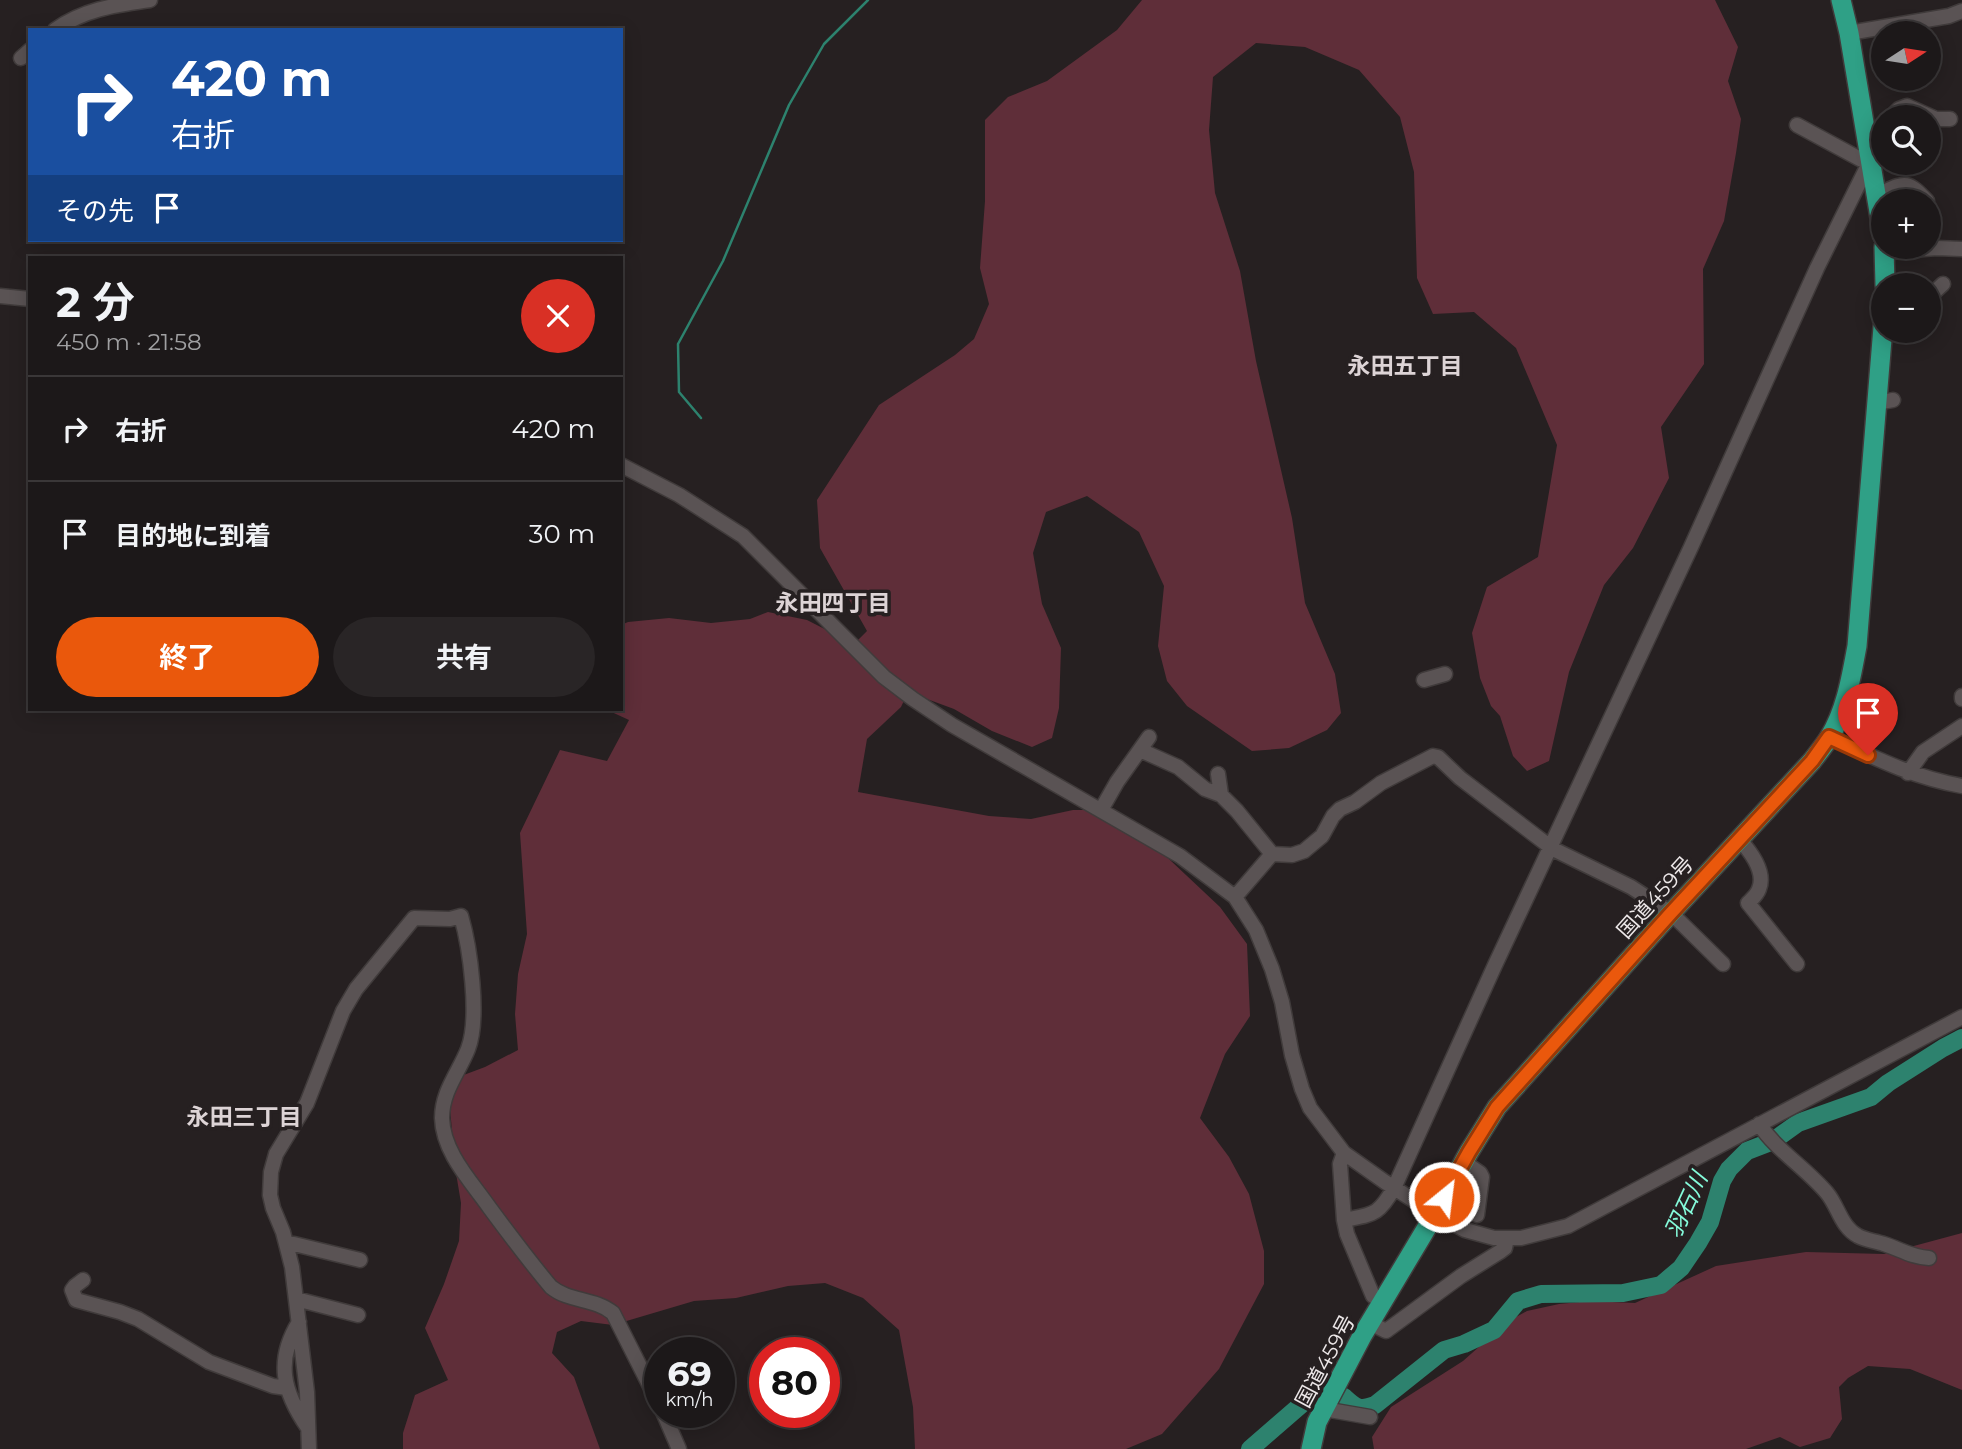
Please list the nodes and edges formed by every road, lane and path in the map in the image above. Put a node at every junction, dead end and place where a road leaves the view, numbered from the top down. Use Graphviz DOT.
graph roads {
  1 [pos="150,0"];
  2 [pos="1840,0"];
  3 [pos="1962,11"];
  4 [pos="58,28"];
  5 [pos="1849,33"];
  6 [pos="1871,117"];
  7 [pos="1941,119"];
  8 [pos="1950,119"];
  9 [pos="1797,125"];
  10 [pos="1871,159"];
  11 [pos="1894,189"];
  12 [pos="1917,189"];
  13 [pos="1941,248"];
  14 [pos="1962,249"];
  15 [pos="0,296"];
  16 [pos="28,299"];
  17 [pos="1883,343"];
  18 [pos="623,466"];
  19 [pos="1445,674"];
  20 [pos="1424,680"];
  21 [pos="1962,726"];
  22 [pos="1149,737"];
  23 [pos="1829,737"];
  24 [pos="1140,750"];
  25 [pos="1908,773"];
  26 [pos="1218,774"];
  27 [pos="1962,786"];
  28 [pos="1221,795"];
  29 [pos="1101,810"];
  30 [pos="1739,839"];
  31 [pos="1550,846"];
  32 [pos="1272,854"];
  33 [pos="1235,897"];
  34 [pos="1671,913"];
  35 [pos="1723,964"];
  36 [pos="1797,964"];
  37 [pos="1962,1017"];
  38 [pos="1767,1135"];
  39 [pos="1344,1153"];
  40 [pos="1464,1162"];
  41 [pos="1394,1188"];
  42 [pos="1435,1214"];
  43 [pos="1477,1215"];
  44 [pos="1344,1220"];
  45 [pos="1507,1238"];
  46 [pos="287,1244"];
  47 [pos="1929,1258"];
  48 [pos="360,1260"];
  49 [pos="83,1280"];
  50 [pos="296,1299"];
  51 [pos="1382,1302"];
  52 [pos="358,1315"];
  53 [pos="299,1322"];
  54 [pos="1370,1323"];
  55 [pos="644,1374"];
  56 [pos="287,1388"];
  57 [pos="1324,1409"];
  58 [pos="1370,1418"];
  59 [pos="670,1428"];
  60 [pos="309,1429"];
  61 [pos="309,1449"];
  62 [pos="679,1449"];
  63 [pos="1311,1449"];
  1 -- 4 [label="street"];
  2 -- 5 [label="highway"];
  3 -- 5 [label="street"];
  5 -- 6 [label="highway"];
  7 -- 8 [label="street"];
  9 -- 10 [label="street"];
  10 -- 31 [label="street"];
  11 -- 12 [label="street"];
  13 -- 14 [label="street"];
  15 -- 16 [label="street"];
  17 -- 23 [label="highway, 国道459号"];
  18 -- 29 [label="street"];
  19 -- 20 [label="street"];
  21 -- 25 [label="street"];
  22 -- 24 [label="street"];
  23 -- 25 [label="street"];
  23 -- 30 [label="highway, 国道459号"];
  24 -- 28 [label="street"];
  24 -- 29 [label="street"];
  25 -- 27 [label="street"];
  26 -- 28 [label="street"];
  28 -- 32 [label="street"];
  29 -- 33 [label="street"];
  30 -- 34 [label="highway, 国道459号"];
  30 -- 36 [label="street"];
  31 -- 32 [label="street"];
  31 -- 34 [label="street"];
  31 -- 41 [label="street"];
  32 -- 33 [label="street"];
  33 -- 39 [label="street"];
  34 -- 35 [label="street"];
  34 -- 40 [label="highway, 国道459号"];
  37 -- 38 [label="street"];
  38 -- 45 [label="street"];
  38 -- 47 [label="street"];
  39 -- 41 [label="street"];
  39 -- 44 [label="street"];
  40 -- 42 [label="highway, 国道459号"];
  40 -- 43 [label="street"];
  41 -- 42 [label="street"];
  41 -- 44 [label="street"];
  42 -- 45 [label="street"];
  42 -- 51 [label="highway, 国道459号"];
  44 -- 51 [label="street"];
  45 -- 54 [label="street"];
  46 -- 48 [label="street"];
  46 -- 50 [label="street"];
  46 -- 55 [label="street"];
  49 -- 56 [label="street"];
  50 -- 52 [label="street"];
  50 -- 53 [label="street"];
  51 -- 54 [label="highway, 国道459号"];
  53 -- 56 [label="street"];
  53 -- 60 [label="street"];
  54 -- 57 [label="highway, 国道459号"];
  56 -- 60 [label="street"];
  57 -- 58 [label="street"];
  57 -- 63 [label="highway, 国道459号"];
  59 -- 62 [label="street"];
  60 -- 61 [label="street"];
}
